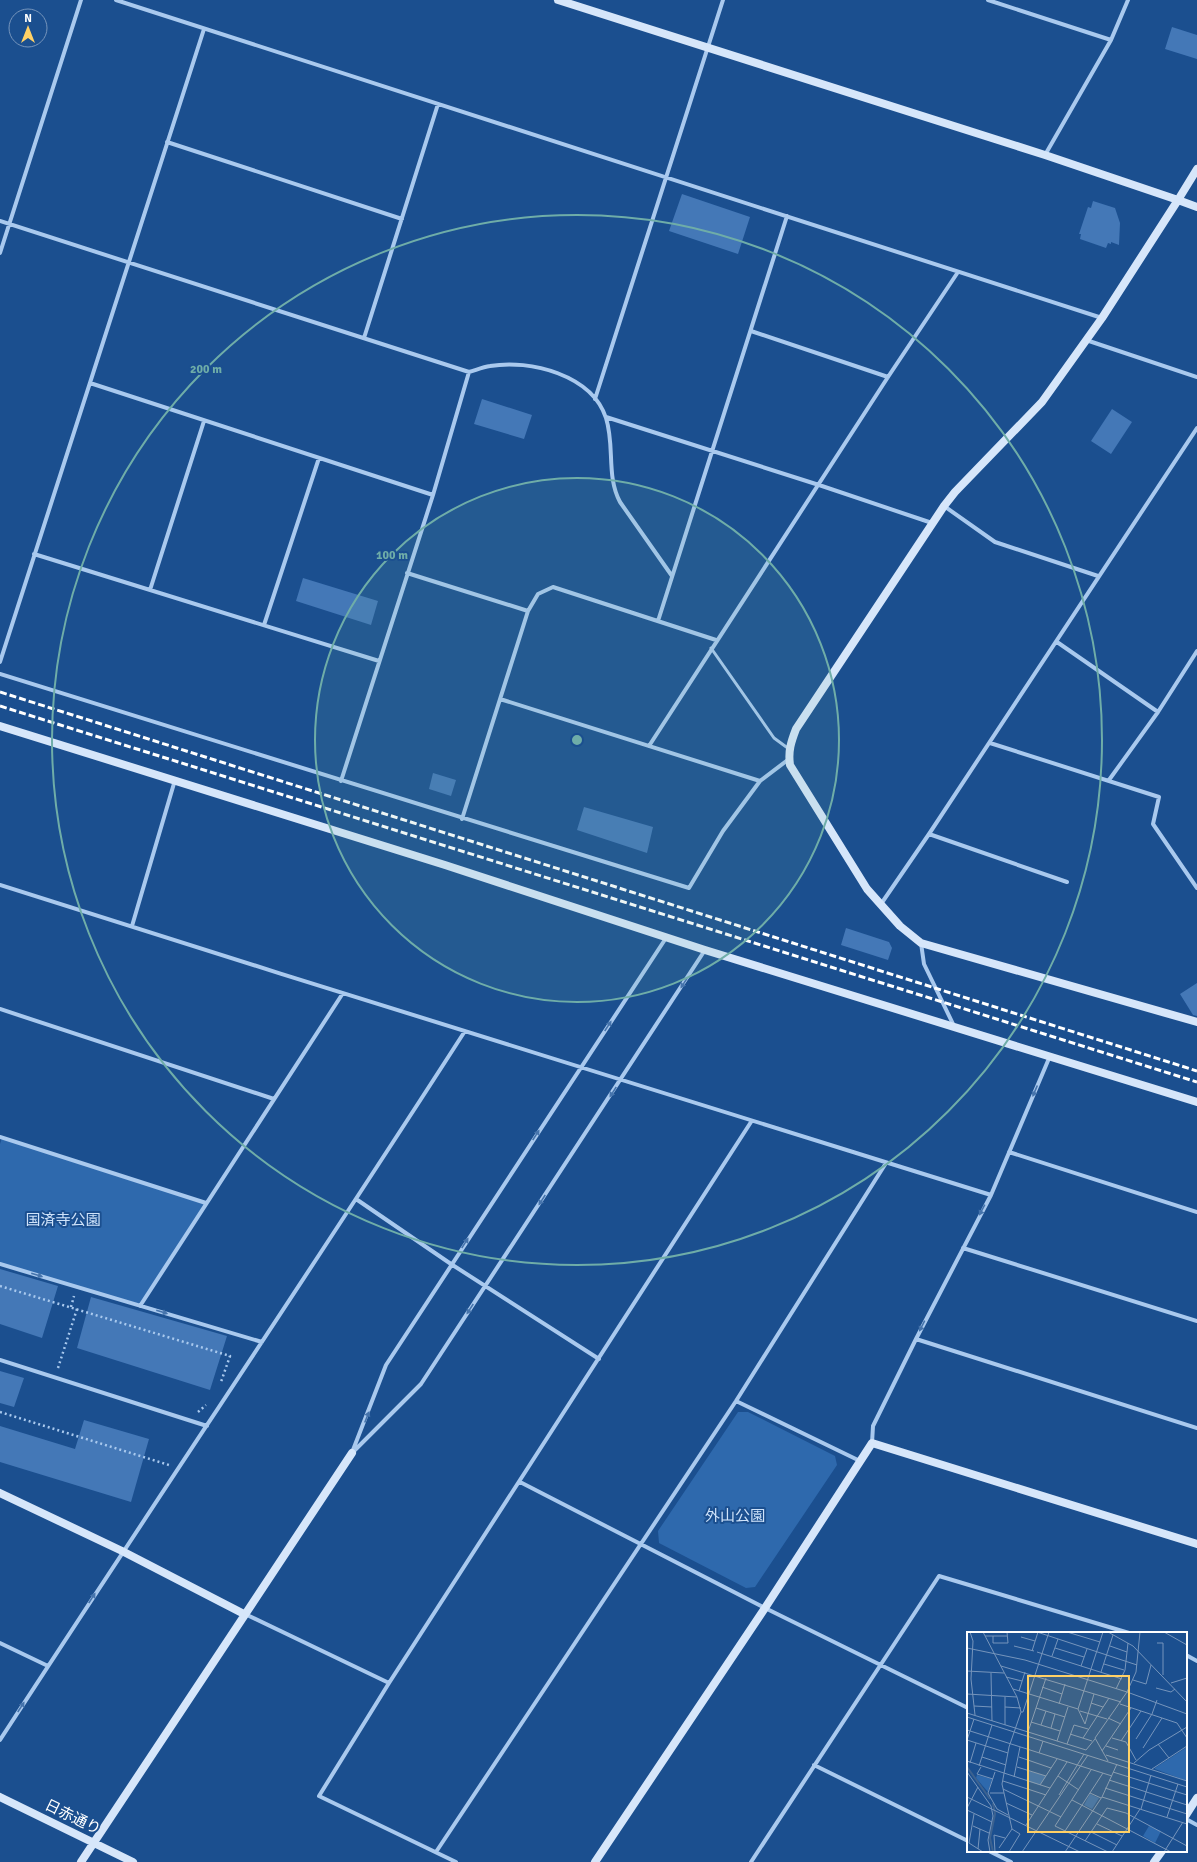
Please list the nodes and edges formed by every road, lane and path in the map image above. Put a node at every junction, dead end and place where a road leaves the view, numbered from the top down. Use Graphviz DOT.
graph roads {
  1 [pos="80,0"];
  2 [pos="116,0"];
  3 [pos="558,0"];
  4 [pos="723,0"];
  5 [pos="988,0"];
  6 [pos="1128,0"];
  7 [pos="204,29"];
  8 [pos="1111,40"];
  9 [pos="708,48"];
  10 [pos="438,104"];
  11 [pos="167,142"];
  12 [pos="1045,155"];
  13 [pos="1197,169"];
  14 [pos="666,176"];
  15 [pos="1178,200"];
  16 [pos="1197,206"];
  17 [pos="787,216"];
  18 [pos="402,219"];
  19 [pos="0,221"];
  20 [pos="10,224"];
  21 [pos="0,253"];
  22 [pos="128,262"];
  23 [pos="958,272"];
  24 [pos="1102,318"];
  25 [pos="751,331"];
  26 [pos="364,338"];
  27 [pos="1086,340"];
  28 [pos="470,372"];
  29 [pos="888,377"];
  30 [pos="1197,377"];
  31 [pos="90,383"];
  32 [pos="595,399"];
  33 [pos="606,417"];
  34 [pos="204,421"];
  35 [pos="1197,428"];
  36 [pos="712,451"];
  37 [pos="319,458"];
  38 [pos="819,485"];
  39 [pos="433,495"];
  40 [pos="944,506"];
  41 [pos="933,523"];
  42 [pos="34,554"];
  43 [pos="407,573"];
  44 [pos="672,576"];
  45 [pos="1098,576"];
  46 [pos="150,590"];
  47 [pos="528,611"];
  48 [pos="658,621"];
  49 [pos="264,625"];
  50 [pos="716,640"];
  51 [pos="1057,642"];
  52 [pos="711,648"];
  53 [pos="1197,651"];
  54 [pos="379,661"];
  55 [pos="0,662"];
  56 [pos="0,674"];
  57 [pos="500,699"];
  58 [pos="1158,712"];
  59 [pos="0,726"];
  60 [pos="990,743"];
  61 [pos="648,746"];
  62 [pos="790,750"];
  63 [pos="789,759"];
  64 [pos="175,780"];
  65 [pos="1109,780"];
  66 [pos="341,781"];
  67 [pos="760,781"];
  68 [pos="462,819"];
  69 [pos="930,834"];
  70 [pos="1067,882"];
  71 [pos="0,885"];
  72 [pos="1197,888"];
  73 [pos="880,906"];
  74 [pos="132,926"];
  75 [pos="666,938"];
  76 [pos="920,943"];
  77 [pos="705,950"];
  78 [pos="343,993"];
  79 [pos="0,1009"];
  80 [pos="1197,1022"];
  81 [pos="954,1027"];
  82 [pos="465,1031"];
  83 [pos="1050,1055"];
  84 [pos="580,1069"];
  85 [pos="620,1081"];
  86 [pos="274,1099"];
  87 [pos="1197,1102"];
  88 [pos="751,1122"];
  89 [pos="1,1138"];
  90 [pos="0,1144"];
  91 [pos="1009,1152"];
  92 [pos="886,1163"];
  93 [pos="991,1195"];
  94 [pos="356,1199"];
  95 [pos="206,1203"];
  96 [pos="1197,1212"];
  97 [pos="962,1248"];
  98 [pos="0,1264"];
  99 [pos="451,1264"];
  100 [pos="486,1285"];
  101 [pos="0,1286"];
  102 [pos="140,1306"];
  103 [pos="77,1309"];
  104 [pos="1197,1321"];
  105 [pos="916,1339"];
  106 [pos="262,1342"];
  107 [pos="599,1359"];
  108 [pos="0,1360"];
  109 [pos="55,1378"];
  110 [pos="221,1383"];
  111 [pos="736,1401"];
  112 [pos="211,1402"];
  113 [pos="0,1412"];
  114 [pos="188,1420"];
  115 [pos="207,1426"];
  116 [pos="1197,1428"];
  117 [pos="872,1443"];
  118 [pos="352,1453"];
  119 [pos="860,1461"];
  120 [pos="178,1468"];
  121 [pos="520,1482"];
  122 [pos="0,1493"];
  123 [pos="641,1543"];
  124 [pos="1197,1544"];
  125 [pos="122,1551"];
  126 [pos="765,1608"];
  127 [pos="244,1614"];
  128 [pos="1126,1632"];
  129 [pos="0,1643"];
  130 [pos="1187,1656"];
  131 [pos="1197,1661"];
  132 [pos="881,1664"];
  133 [pos="48,1666"];
  134 [pos="389,1683"];
  135 [pos="967,1707"];
  136 [pos="0,1740"];
  137 [pos="814,1765"];
  138 [pos="0,1797"];
  139 [pos="1197,1798"];
  140 [pos="1187,1813"];
  141 [pos="1187,1820"];
  142 [pos="1197,1825"];
  143 [pos="967,1841"];
  144 [pos="94,1843"];
  145 [pos="436,1852"];
  146 [pos="991,1852"];
  147 [pos="1161,1852"];
  148 [pos="81,1862"];
  149 [pos="133,1862"];
  150 [pos="456,1862"];
  151 [pos="595,1862"];
  152 [pos="751,1862"];
  153 [pos="1011,1862"];
  154 [pos="1154,1862"];
  1 -- 20 [label="street"];
  2 -- 7 [label="street"];
  3 -- 9 [label="street"];
  4 -- 9 [label="street"];
  5 -- 8 [label="street"];
  6 -- 8 [label="street"];
  7 -- 10 [label="street"];
  7 -- 11 [label="street"];
  8 -- 12 [label="street"];
  9 -- 12 [label="street"];
  9 -- 14 [label="street"];
  10 -- 14 [label="street"];
  10 -- 18 [label="street"];
  11 -- 18 [label="street"];
  11 -- 22 [label="street"];
  12 -- 15 [label="street"];
  13 -- 15 [label="street"];
  14 -- 17 [label="street"];
  14 -- 32 [label="street"];
  15 -- 16 [label="street"];
  15 -- 24 [label="street"];
  17 -- 23 [label="street"];
  17 -- 25 [label="street"];
  18 -- 26 [label="street"];
  19 -- 20 [label="street"];
  20 -- 21 [label="street"];
  20 -- 22 [label="street"];
  22 -- 26 [label="street"];
  22 -- 31 [label="street"];
  23 -- 24 [label="street"];
  23 -- 29 [label="street"];
  24 -- 27 [label="street"];
  25 -- 29 [label="street"];
  25 -- 36 [label="street"];
  26 -- 28 [label="street"];
  27 -- 30 [label="street"];
  27 -- 40 [label="street"];
  28 -- 32 [label="street"];
  28 -- 39 [label="street"];
  29 -- 38 [label="street"];
  31 -- 34 [label="street"];
  31 -- 42 [label="street"];
  32 -- 33 [label="street"];
  33 -- 36 [label="street"];
  33 -- 44 [label="street"];
  34 -- 37 [label="street"];
  34 -- 46 [label="street"];
  35 -- 45 [label="street"];
  36 -- 38 [label="street"];
  36 -- 44 [label="street"];
  37 -- 39 [label="street"];
  37 -- 49 [label="street"];
  38 -- 41 [label="street"];
  38 -- 50 [label="street"];
  39 -- 43 [label="street"];
  40 -- 41 [label="street"];
  40 -- 45 [label="street"];
  41 -- 62 [label="street"];
  42 -- 46 [label="street"];
  42 -- 55 [label="street"];
  43 -- 47 [label="street"];
  43 -- 54 [label="street"];
  44 -- 48 [label="street"];
  45 -- 51 [label="street"];
  46 -- 49 [label="street"];
  47 -- 48 [label="street"];
  47 -- 57 [label="street"];
  48 -- 50 [label="street"];
  49 -- 54 [label="street"];
  50 -- 52 [label="street"];
  51 -- 58 [label="street"];
  51 -- 60 [label="street"];
  52 -- 61 [label="street"];
  52 -- 62 [label="lane"];
  53 -- 58 [label="street"];
  54 -- 66 [label="street"];
  56 -- 66 [label="street"];
  57 -- 61 [label="street"];
  57 -- 68 [label="street"];
  58 -- 65 [label="street"];
  59 -- 64 [label="street"];
  60 -- 65 [label="street"];
  60 -- 69 [label="street"];
  61 -- 67 [label="street"];
  62 -- 63 [label="street"];
  63 -- 67 [label="street"];
  63 -- 73 [label="street"];
  64 -- 74 [label="street"];
  64 -- 75 [label="street"];
  65 -- 72 [label="street"];
  66 -- 68 [label="street"];
  67 -- 68 [label="street"];
  69 -- 70 [label="street"];
  69 -- 73 [label="street"];
  71 -- 74 [label="street"];
  73 -- 76 [label="street"];
  74 -- 78 [label="street"];
  75 -- 77 [label="street"];
  84 -- 75 [label="street, one-way"];
  76 -- 80 [label="street"];
  76 -- 81 [label="street"];
  77 -- 81 [label="street"];
  77 -- 85 [label="street, one-way"];
  78 -- 82 [label="street"];
  78 -- 86 [label="street"];
  79 -- 86 [label="street"];
  81 -- 83 [label="street"];
  82 -- 84 [label="street"];
  82 -- 94 [label="street"];
  83 -- 87 [label="street"];
  83 -- 91 [label="street, one-way"];
  84 -- 85 [label="street"];
  99 -- 84 [label="street, one-way"];
  85 -- 88 [label="street"];
  85 -- 100 [label="street, one-way"];
  86 -- 95 [label="street"];
  88 -- 92 [label="street"];
  88 -- 107 [label="street"];
  89 -- 90 [label="street"];
  89 -- 95 [label="street"];
  91 -- 93 [label="street"];
  91 -- 96 [label="street"];
  92 -- 93 [label="street"];
  92 -- 111 [label="street"];
  93 -- 97 [label="street, one-way"];
  94 -- 99 [label="street"];
  94 -- 106 [label="street"];
  95 -- 102 [label="street"];
  97 -- 104 [label="street"];
  97 -- 105 [label="street, one-way"];
  98 -- 102 [label="street, one-way"];
  99 -- 100 [label="street"];
  118 -- 99 [label="street, one-way"];
  100 -- 107 [label="street"];
  100 -- 118 [label="street, one-way"];
  101 -- 103 [label="path"];
  102 -- 106 [label="street, one-way"];
  103 -- 109 [label="path"];
  103 -- 110 [label="path"];
  105 -- 116 [label="street"];
  105 -- 117 [label="street"];
  106 -- 115 [label="street"];
  107 -- 121 [label="street"];
  108 -- 109 [label="street"];
  109 -- 114 [label="street"];
  111 -- 119 [label="street"];
  111 -- 123 [label="street"];
  112 -- 114 [label="path"];
  113 -- 120 [label="path"];
  114 -- 115 [label="street"];
  115 -- 120 [label="street"];
  117 -- 119 [label="street"];
  117 -- 124 [label="street"];
  118 -- 127 [label="street"];
  119 -- 126 [label="street"];
  120 -- 125 [label="street"];
  121 -- 123 [label="street"];
  121 -- 134 [label="street"];
  122 -- 125 [label="street"];
  123 -- 126 [label="street"];
  123 -- 145 [label="street"];
  125 -- 127 [label="street"];
  133 -- 125 [label="street, one-way"];
  126 -- 132 [label="street"];
  126 -- 151 [label="street"];
  127 -- 134 [label="street"];
  127 -- 144 [label="street"];
  128 -- 132 [label="street"];
  129 -- 133 [label="street"];
  130 -- 131 [label="street"];
  132 -- 135 [label="street"];
  132 -- 137 [label="street"];
  136 -- 133 [label="street, one-way"];
  134 -- 145 [label="street"];
  137 -- 143 [label="street"];
  137 -- 152 [label="street"];
  138 -- 144 [label="street, 日赤通り"];
  139 -- 140 [label="street"];
  141 -- 142 [label="street"];
  144 -- 148 [label="street"];
  144 -- 149 [label="street, 日赤通り"];
  145 -- 150 [label="street"];
  146 -- 153 [label="street"];
  147 -- 154 [label="street"];
}
